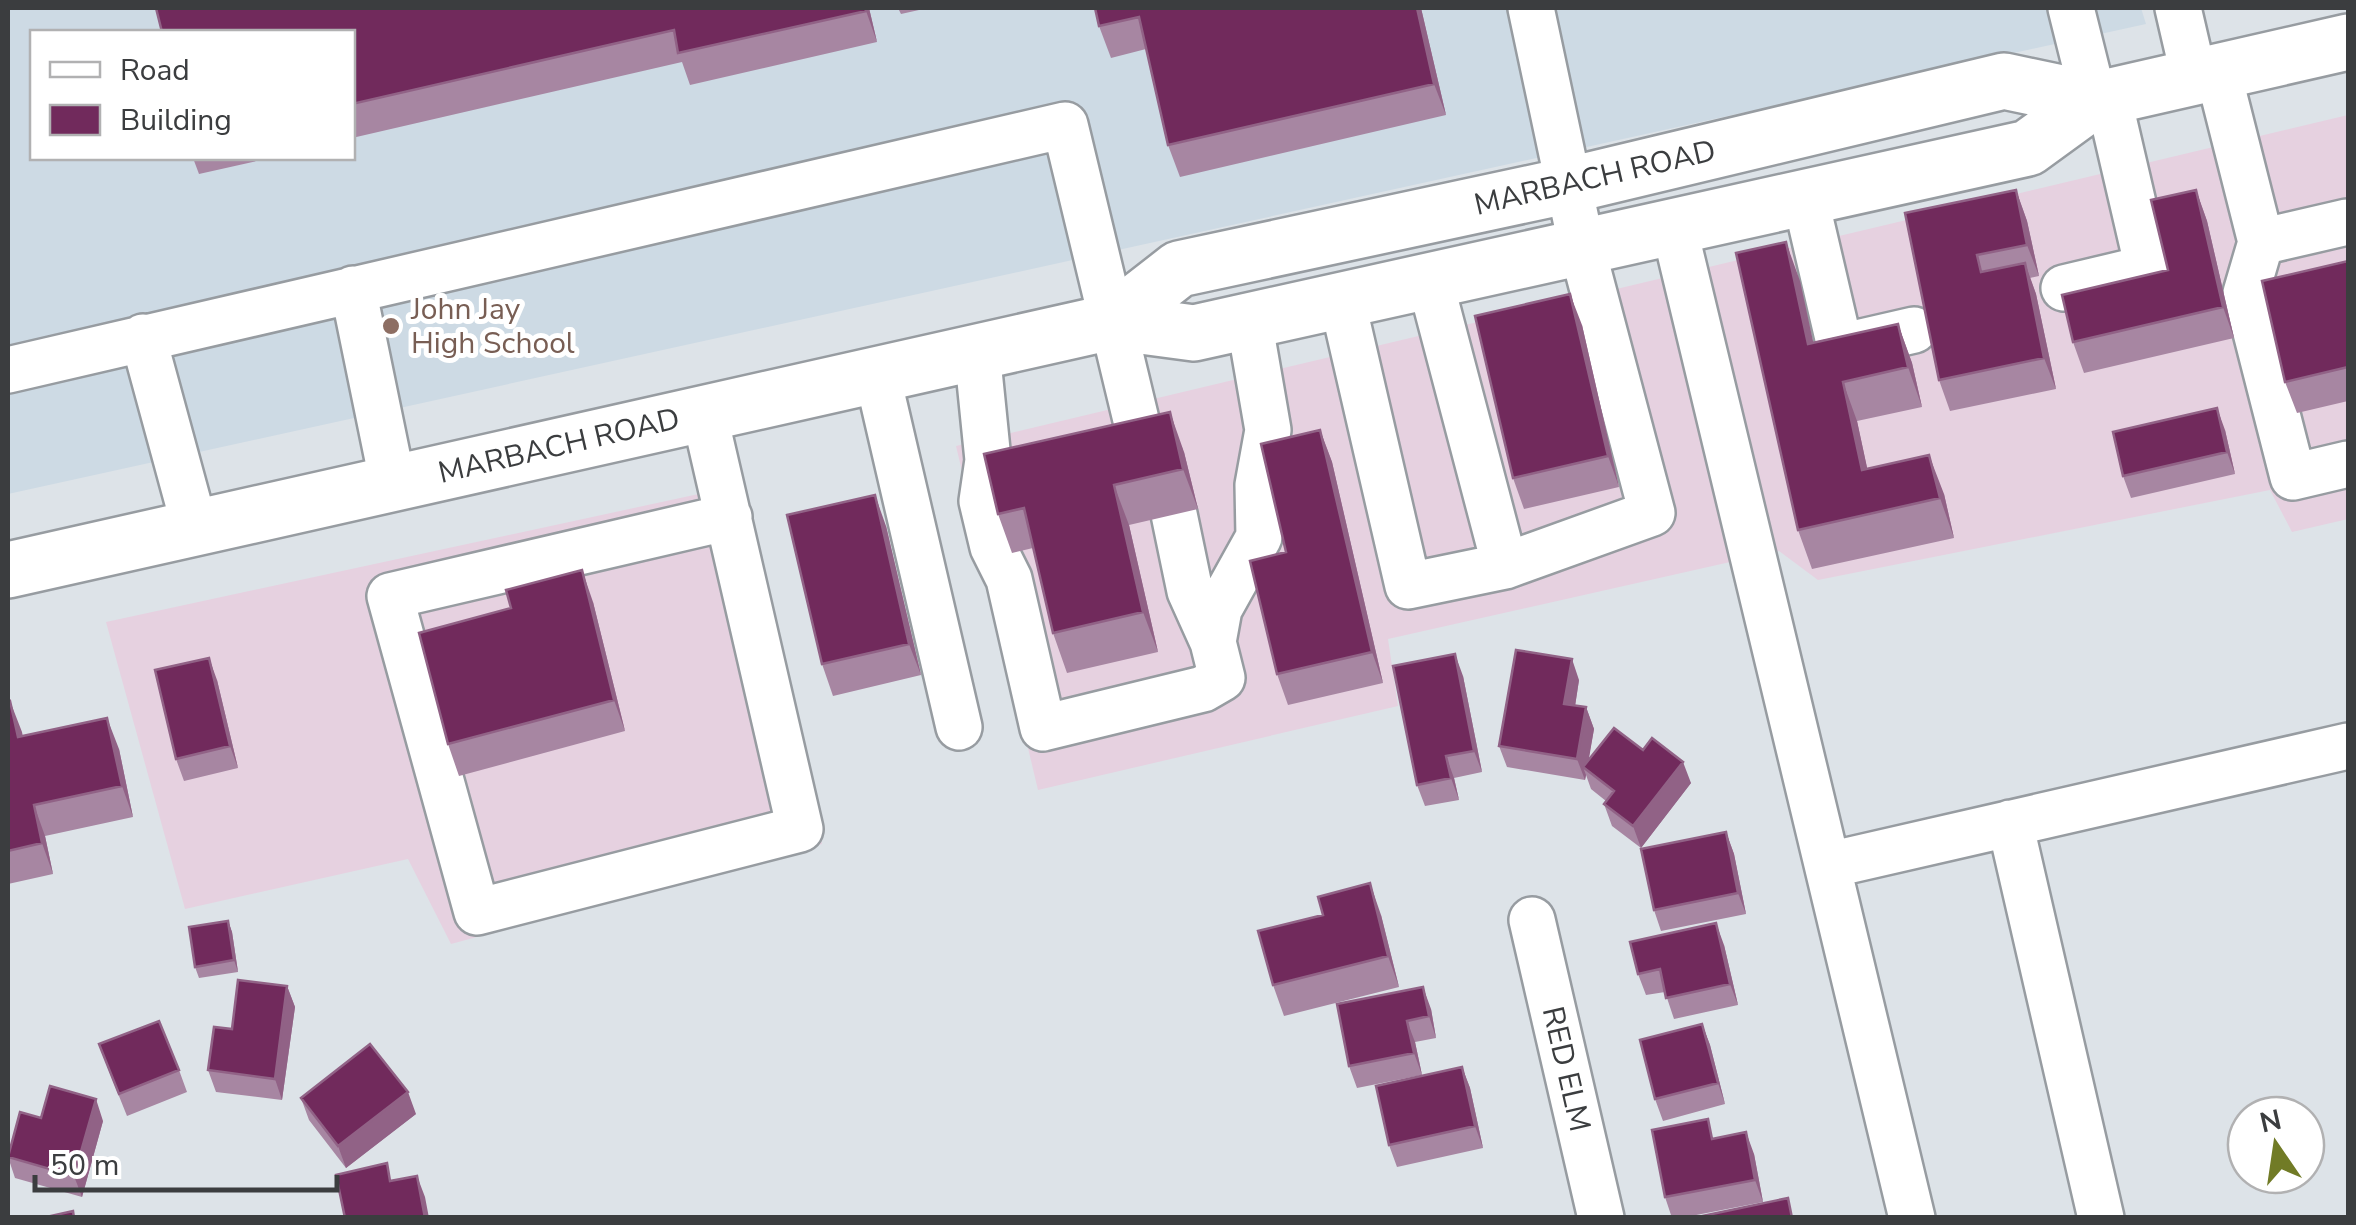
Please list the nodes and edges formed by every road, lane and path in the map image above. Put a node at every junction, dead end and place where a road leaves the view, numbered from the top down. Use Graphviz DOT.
graph roads {
  1 [pos="1531,8"];
  2 [pos="2071,8"];
  3 [pos="2178,8"];
  4 [pos="2348,42"];
  5 [pos="2206,74"];
  6 [pos="2101,98"];
  7 [pos="1570,185"];
  8 [pos="1805,198"];
  9 [pos="2347,222"];
  10 [pos="1674,227"];
  11 [pos="2261,242"];
  12 [pos="1582,248"];
  13 [pos="1430,280"];
  14 [pos="2064,288"];
  15 [pos="353,289"];
  16 [pos="1342,300"];
  17 [pos="1248,320"];
  18 [pos="1111,322"];
  19 [pos="1914,330"];
  20 [pos="143,337"];
  21 [pos="977,351"];
  22 [pos="8,370"];
  23 [pos="877,374"];
  24 [pos="704,413"];
  25 [pos="1132,438"];
  26 [pos="2348,464"];
  27 [pos="392,484"];
  28 [pos="1174,514"];
  29 [pos="729,518"];
  30 [pos="195,528"];
  31 [pos="1505,566"];
  32 [pos="8,570"];
  33 [pos="1213,642"];
  34 [pos="958,727"];
  35 [pos="2348,746"];
  36 [pos="2010,823"];
  37 [pos="1829,865"];
  38 [pos="1532,920"];
  39 [pos="1601,1218"];
  40 [pos="1912,1218"];
  41 [pos="2100,1218"];
  1 -- 7 [label="street"];
  2 -- 6 [label="street"];
  3 -- 5 [label="street"];
  4 -- 5 [label="main road, MARBACH ROAD"];
  5 -- 6 [label="main road, MARBACH ROAD"];
  5 -- 11 [label="street"];
  6 -- 7 [label="main road, MARBACH ROAD"];
  6 -- 8 [label="main road, MARBACH ROAD"];
  6 -- 14 [label="street"];
  7 -- 12 [label="street"];
  7 -- 18 [label="main road, MARBACH ROAD"];
  8 -- 10 [label="main road, MARBACH ROAD"];
  8 -- 19 [label="street"];
  9 -- 11 [label="street"];
  10 -- 12 [label="main road, MARBACH ROAD"];
  10 -- 37 [label="street"];
  11 -- 26 [label="street"];
  12 -- 13 [label="main road, MARBACH ROAD"];
  12 -- 31 [label="street"];
  13 -- 16 [label="main road, MARBACH ROAD"];
  13 -- 31 [label="street"];
  15 -- 18 [label="street"];
  15 -- 20 [label="street"];
  15 -- 27 [label="street"];
  16 -- 17 [label="main road, MARBACH ROAD"];
  16 -- 31 [label="street"];
  17 -- 18 [label="main road, MARBACH ROAD"];
  17 -- 33 [label="street"];
  18 -- 21 [label="main road, MARBACH ROAD"];
  18 -- 25 [label="street"];
  20 -- 22 [label="street"];
  20 -- 30 [label="street"];
  21 -- 23 [label="main road, MARBACH ROAD"];
  21 -- 33 [label="street"];
  23 -- 24 [label="main road, MARBACH ROAD"];
  23 -- 34 [label="street"];
  24 -- 27 [label="main road, MARBACH ROAD"];
  24 -- 29 [label="street"];
  27 -- 30 [label="main road, MARBACH ROAD"];
  28 -- 33 [label="street"];
  29 -- 29 [label="street"];
  30 -- 32 [label="main road, MARBACH ROAD"];
  35 -- 36 [label="street"];
  36 -- 37 [label="street"];
  36 -- 41 [label="street"];
  37 -- 40 [label="street"];
  38 -- 39 [label="street, RED ELM"];
}
